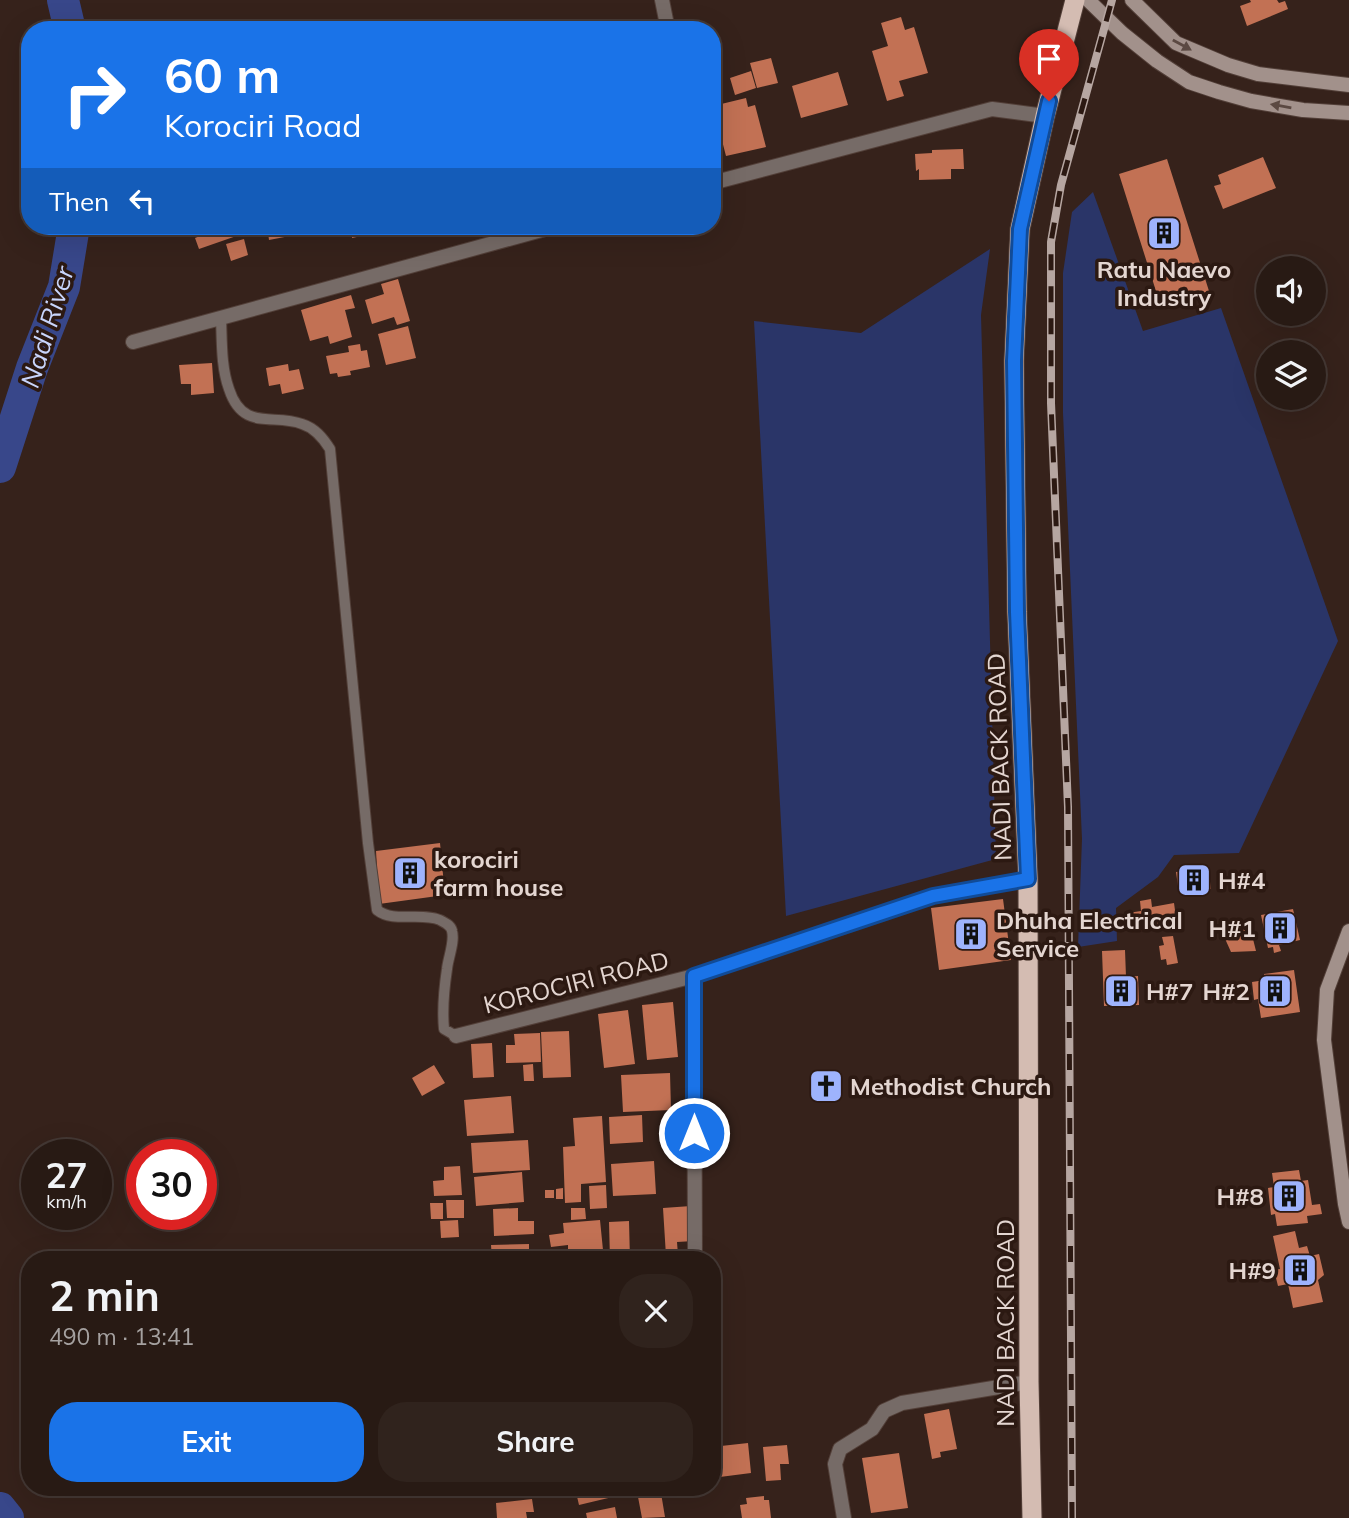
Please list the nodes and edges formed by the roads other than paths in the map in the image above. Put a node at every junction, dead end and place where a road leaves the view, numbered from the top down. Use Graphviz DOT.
graph roads {
  1 [pos="662,0"];
  2 [pos="1075,0"];
  3 [pos="1088,0"];
  4 [pos="1132,0"];
  5 [pos="666,21"];
  6 [pos="1349,85"];
  7 [pos="1349,113"];
  8 [pos="1045,116"];
  9 [pos="721,181"];
  10 [pos="523,235"];
  11 [pos="220,318"];
  12 [pos="133,342"];
  13 [pos="1028,879"];
  14 [pos="1349,931"];
  15 [pos="694,976"];
  16 [pos="456,1036"];
  17 [pos="1349,1222"];
  18 [pos="695,1251"];
  19 [pos="1029,1382"];
  20 [pos="844,1518"];
  21 [pos="1032,1518"];
  1 -- 5 [label="street"];
  2 -- 8 [label="highway, NADI BACK ROAD"];
  7 -- 3 [label="main road, one-way"];
  4 -- 6 [label="main road, one-way"];
  8 -- 9 [label="street"];
  8 -- 13 [label="highway, NADI BACK ROAD"];
  10 -- 11 [label="street"];
  11 -- 12 [label="street"];
  11 -- 16 [label="lane"];
  13 -- 15 [label="street, KOROCIRI ROAD"];
  13 -- 19 [label="highway, NADI BACK ROAD"];
  14 -- 17 [label="main road"];
  15 -- 16 [label="street, KOROCIRI ROAD"];
  15 -- 18 [label="street"];
  19 -- 20 [label="street"];
  19 -- 21 [label="highway, NADI BACK ROAD"];
}
